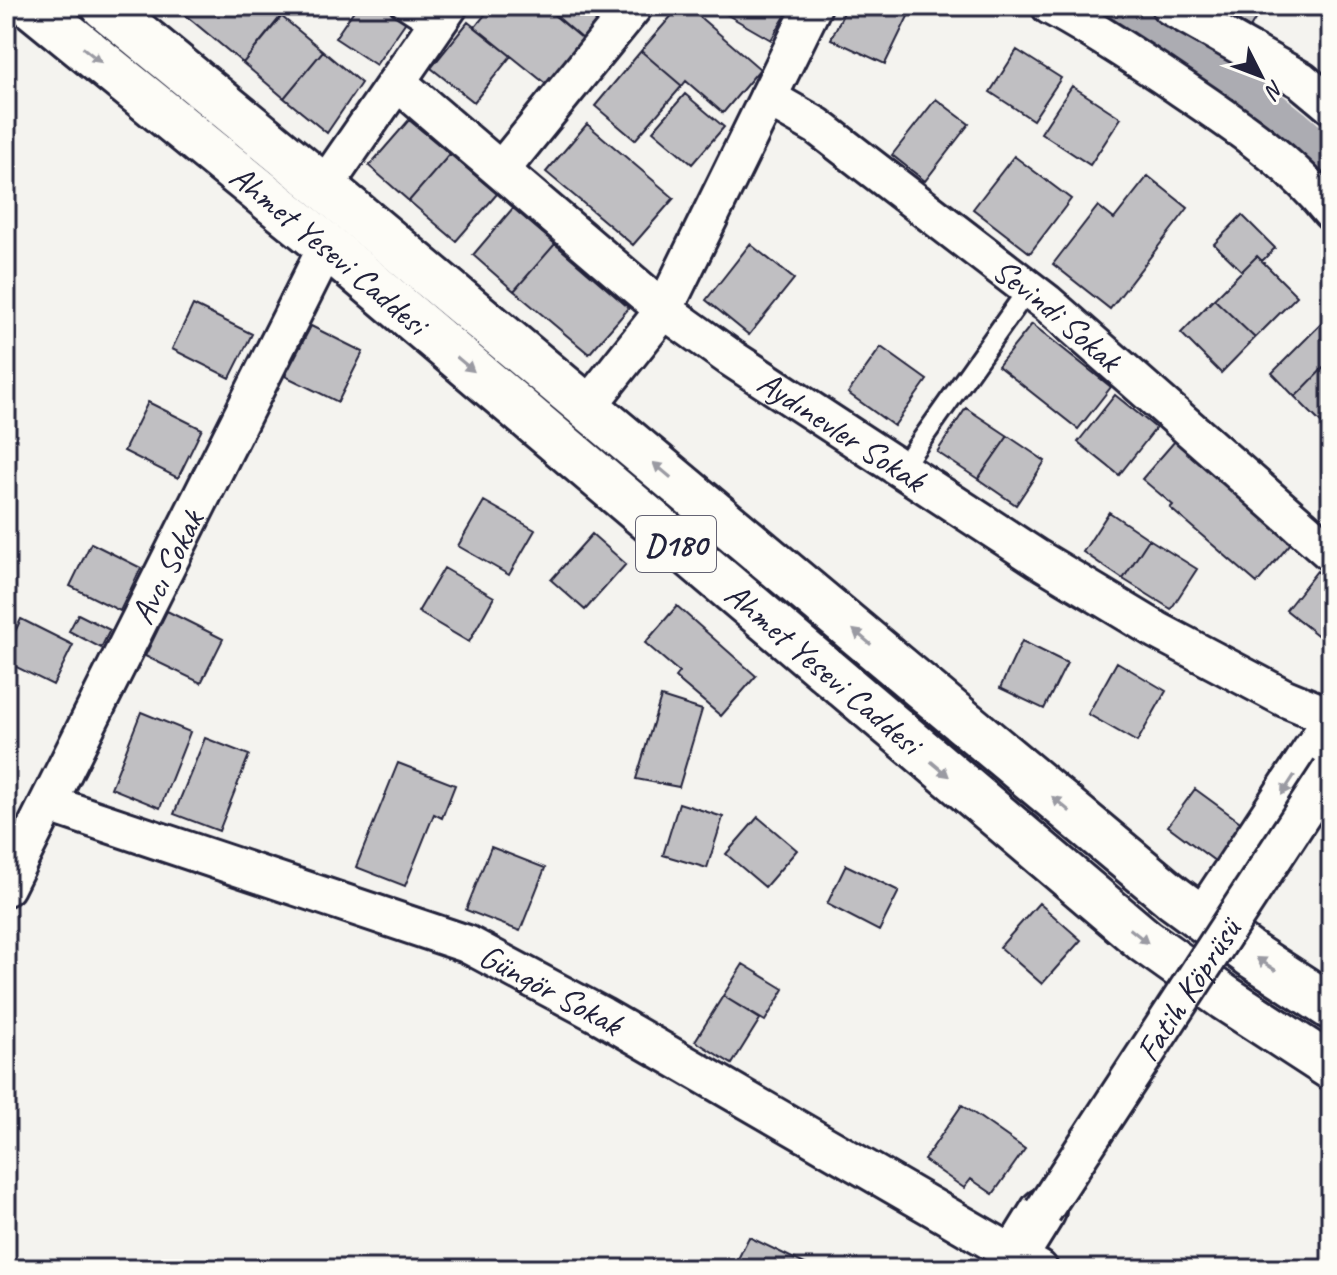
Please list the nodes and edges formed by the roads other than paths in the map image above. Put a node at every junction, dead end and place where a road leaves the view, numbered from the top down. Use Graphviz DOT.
graph roads {
  1 [pos="32,6"];
  2 [pos="104,6"];
  3 [pos="400,6"];
  4 [pos="634,6"];
  5 [pos="813,6"];
  6 [pos="1050,6"];
  7 [pos="1170,6"];
  8 [pos="442,17"];
  9 [pos="397,82"];
  10 [pos="768,98"];
  11 [pos="1331,105"];
  12 [pos="501,170"];
  13 [pos="324,187"];
  14 [pos="1331,212"];
  15 [pos="327,246"];
  16 [pos="1029,288"];
  17 [pos="664,310"];
  18 [pos="587,407"];
  19 [pos="901,469"];
  20 [pos="1331,553"];
  21 [pos="1331,719"];
  22 [pos="1331,770"];
  23 [pos="30,819"];
  24 [pos="6,887"];
  25 [pos="1200,919"];
  26 [pos="1331,1007"];
  27 [pos="1331,1067"];
  28 [pos="1043,1211"];
  29 [pos="1020,1264"];
  1 -- 15 [label="main road, Ahmet Yesevi Caddesi / D180, one-way"];
  2 -- 13 [label="main road, Ahmet Yesevi Caddesi / D180"];
  3 -- 8 [label="lane"];
  4 -- 12 [label="street"];
  5 -- 10 [label="street"];
  6 -- 14 [label="street"];
  7 -- 11 [label="street"];
  8 -- 9 [label="street"];
  9 -- 12 [label="street, Aydınevler Sokak"];
  9 -- 13 [label="street"];
  10 -- 16 [label="street, Sevindi Sokak"];
  10 -- 17 [label="street"];
  12 -- 17 [label="street, Aydınevler Sokak"];
  13 -- 18 [label="main road, Ahmet Yesevi Caddesi / D180"];
  15 -- 23 [label="street, Avcı Sokak"];
  15 -- 27 [label="main road, Ahmet Yesevi Caddesi / D180, one-way"];
  16 -- 19 [label="lane"];
  16 -- 20 [label="street, Sevindi Sokak"];
  17 -- 18 [label="street"];
  17 -- 19 [label="street, Aydınevler Sokak"];
  25 -- 18 [label="main road, Ahmet Yesevi Caddesi / D180, one-way"];
  19 -- 21 [label="street, Aydınevler Sokak"];
  21 -- 25 [label="street, one-way"];
  22 -- 28 [label="street, Fatih Köprüsü, bridge"];
  23 -- 24 [label="street, Avcı Sokak"];
  23 -- 29 [label="street, Güngör Sokak"];
  26 -- 25 [label="main road, Ahmet Yesevi Caddesi / D180, one-way"];
  28 -- 29 [label="main road"];
}
